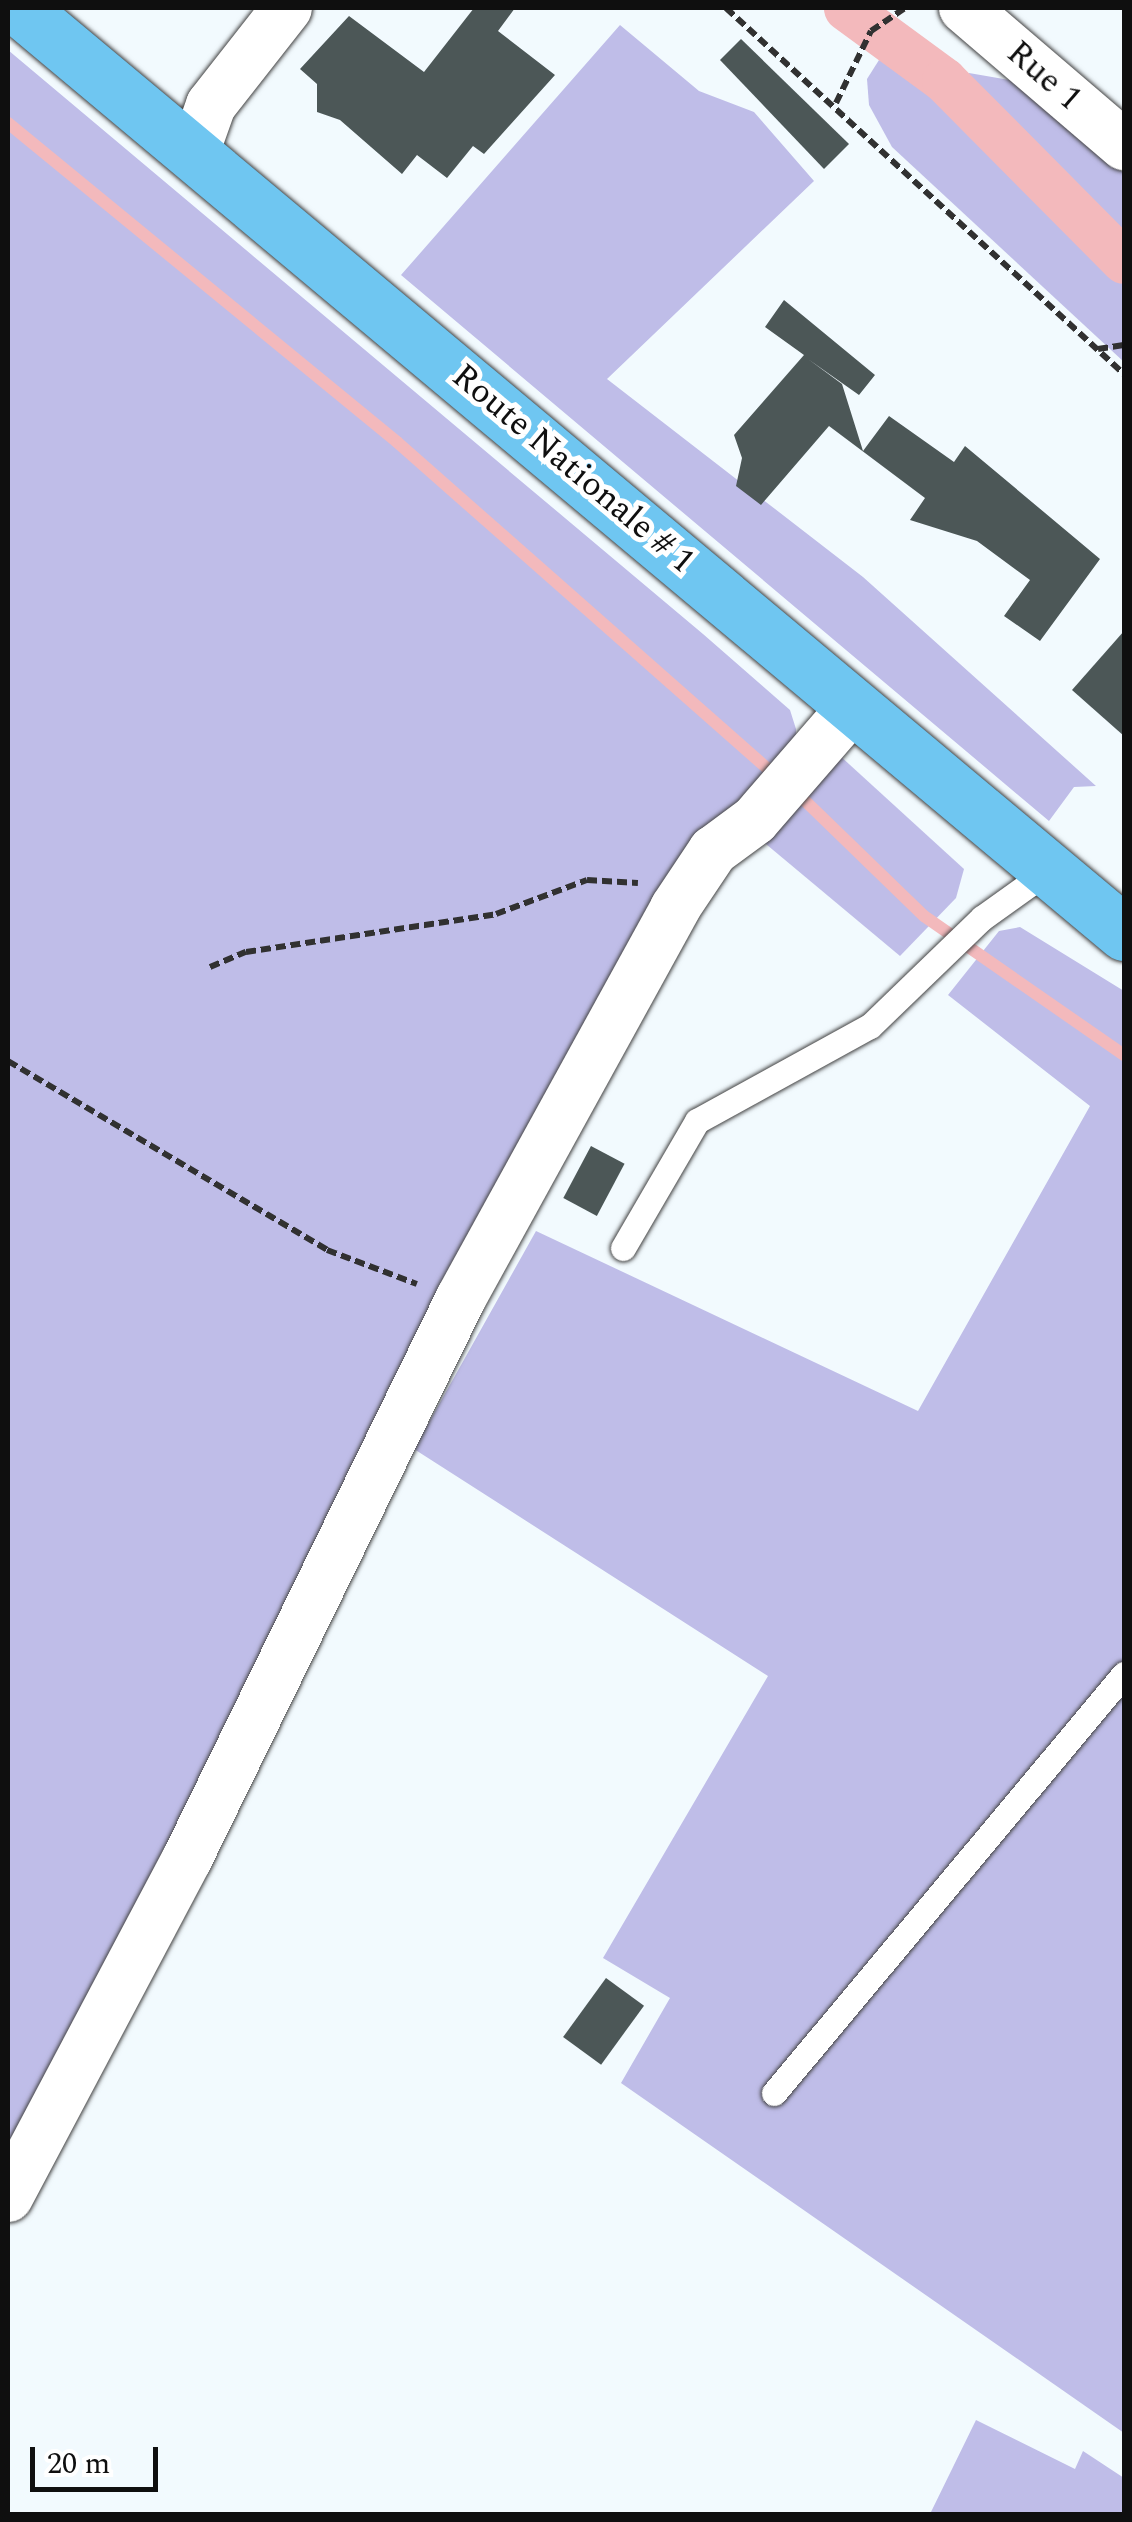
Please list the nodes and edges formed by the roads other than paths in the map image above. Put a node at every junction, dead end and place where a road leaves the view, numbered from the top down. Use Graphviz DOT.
graph roads {
  1 [pos="20,8"];
  2 [pos="287,8"];
  3 [pos="964,8"];
  4 [pos="1124,145"];
  5 [pos="194,153"];
  6 [pos="852,708"];
  7 [pos="1050,870"];
  8 [pos="1124,933"];
  9 [pos="623,1248"];
  10 [pos="1124,1674"];
  11 [pos="774,2093"];
  12 [pos="8,2197"];
  1 -- 5 [label="main road, Route Nationale # 1"];
  2 -- 5 [label="street"];
  3 -- 4 [label="street, Rue 1"];
  5 -- 6 [label="main road, Route Nationale # 1"];
  6 -- 7 [label="main road, Route Nationale # 1"];
  6 -- 12 [label="street"];
  7 -- 8 [label="main road, Route Nationale # 1"];
  7 -- 9 [label="lane"];
  10 -- 11 [label="lane"];
}
